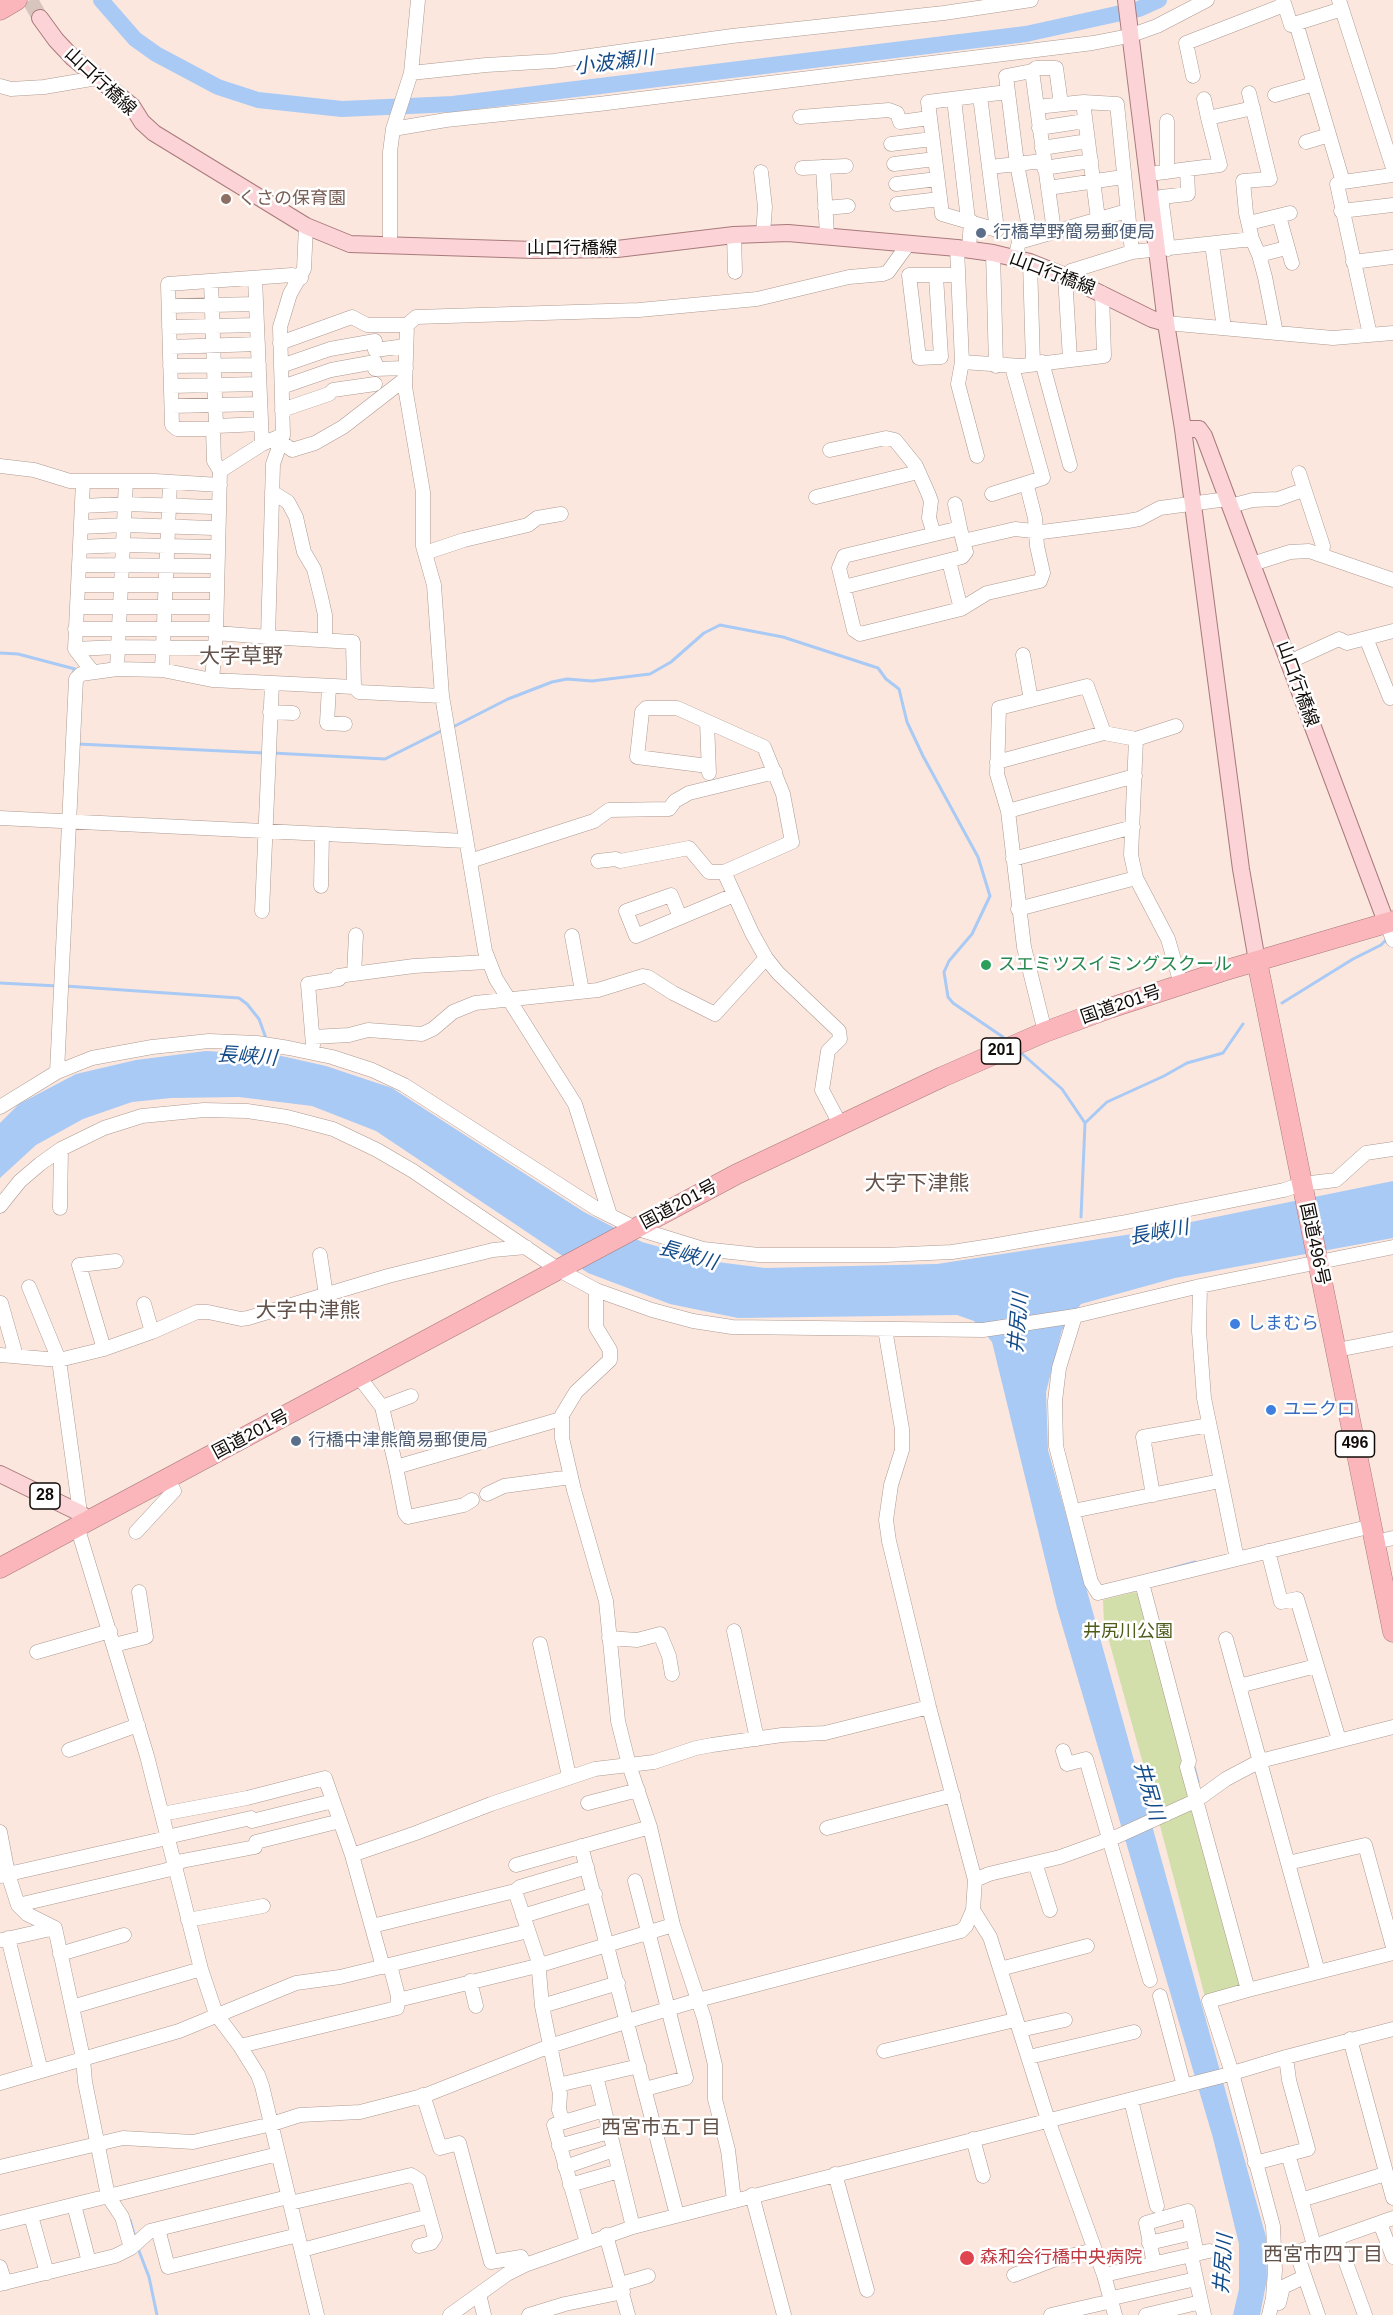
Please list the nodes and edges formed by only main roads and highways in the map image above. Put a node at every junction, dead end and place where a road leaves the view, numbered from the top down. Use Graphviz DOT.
graph roads {
  1 [pos="17,0"];
  2 [pos="1126,0"];
  3 [pos="0,10"];
  4 [pos="40,18"];
  5 [pos="1166,323"];
  6 [pos="1183,429"];
  7 [pos="1391,928"];
  8 [pos="1257,962"];
  9 [pos="0,1474"];
  10 [pos="82,1520"];
  11 [pos="1380,1535"];
  12 [pos="0,1568"];
  13 [pos="1393,1632"];
  1 -- 3 [label="highway"];
  2 -- 5 [label="main road"];
  4 -- 5 [label="main road, 山口行橋線"];
  5 -- 6 [label="main road"];
  6 -- 7 [label="main road, 山口行橋線"];
  6 -- 8 [label="main road"];
  7 -- 8 [label="highway, 国道201号 / 201"];
  8 -- 10 [label="highway, 国道201号 / 201"];
  8 -- 11 [label="highway, 国道496号 / 496"];
  9 -- 10 [label="main road, 28"];
  10 -- 12 [label="highway, 国道201号 / 201"];
  11 -- 13 [label="highway, 国道496号 / 496"];
}
